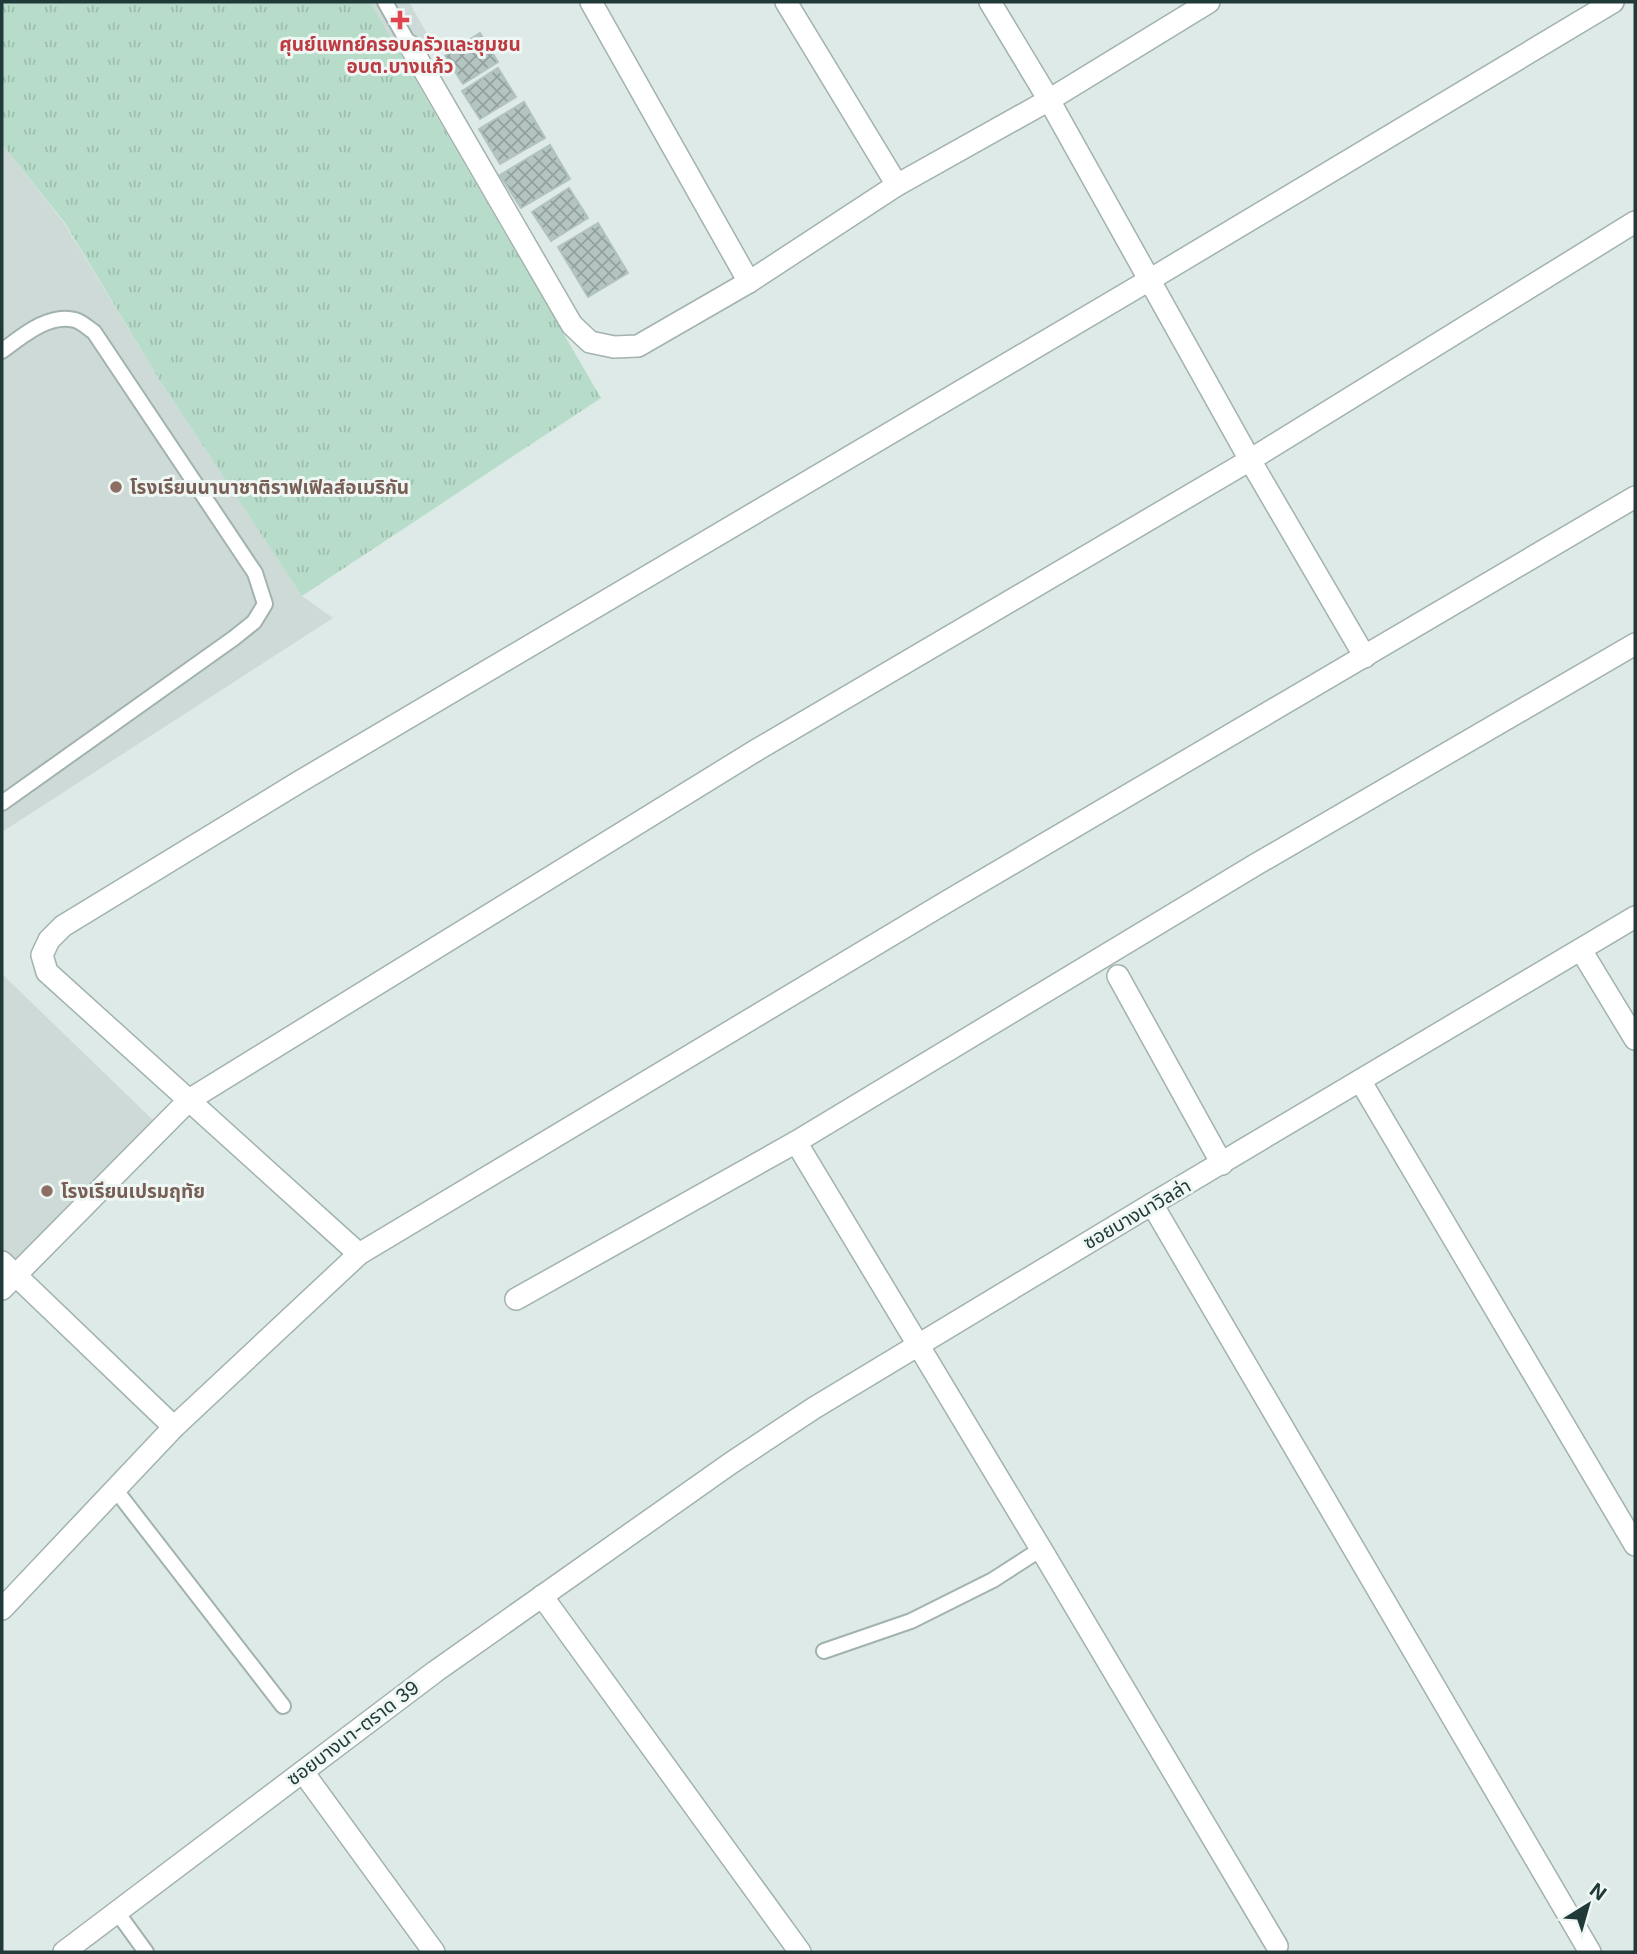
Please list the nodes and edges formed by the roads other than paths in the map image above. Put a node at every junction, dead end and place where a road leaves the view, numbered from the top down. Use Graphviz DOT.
graph roads {
  1 [pos="384,2"];
  2 [pos="591,2"];
  3 [pos="786,2"];
  4 [pos="990,2"];
  5 [pos="1209,2"];
  6 [pos="1613,2"];
  7 [pos="1179,9"];
  8 [pos="410,46"];
  9 [pos="1049,100"];
  10 [pos="897,185"];
  11 [pos="1635,222"];
  12 [pos="1151,279"];
  13 [pos="749,282"];
  14 [pos="2,351"];
  15 [pos="1250,460"];
  16 [pos="1635,497"];
  17 [pos="1635,644"];
  18 [pos="1365,657"];
  19 [pos="2,803"];
  20 [pos="1635,917"];
  21 [pos="1581,950"];
  22 [pos="1118,976"];
  23 [pos="1635,1039"];
  24 [pos="1361,1082"];
  25 [pos="189,1100"];
  26 [pos="796,1142"];
  27 [pos="1222,1164"];
  28 [pos="1152,1204"];
  29 [pos="359,1254"];
  30 [pos="6,1275"];
  31 [pos="516,1300"];
  32 [pos="918,1345"];
  33 [pos="174,1427"];
  34 [pos="115,1489"];
  35 [pos="648,1523"];
  36 [pos="1635,1545"];
  37 [pos="1041,1549"];
  38 [pos="542,1596"];
  39 [pos="2,1609"];
  40 [pos="824,1651"];
  41 [pos="283,1706"];
  42 [pos="303,1772"];
  43 [pos="117,1912"];
  44 [pos="1276,1946"];
  45 [pos="64,1952"];
  46 [pos="146,1952"];
  47 [pos="434,1952"];
  48 [pos="800,1952"];
  49 [pos="1590,1952"];
  1 -- 8 [label="lane"];
  2 -- 13 [label="street"];
  3 -- 10 [label="street"];
  4 -- 9 [label="street"];
  5 -- 7 [label="street"];
  6 -- 12 [label="street"];
  7 -- 9 [label="street"];
  8 -- 13 [label="street"];
  9 -- 10 [label="street"];
  9 -- 12 [label="street"];
  10 -- 13 [label="street"];
  11 -- 15 [label="street"];
  12 -- 15 [label="street"];
  12 -- 25 [label="street"];
  14 -- 19 [label="lane"];
  15 -- 18 [label="street"];
  15 -- 25 [label="street"];
  16 -- 18 [label="street"];
  17 -- 26 [label="street"];
  18 -- 29 [label="street"];
  20 -- 21 [label="street, ซอยบางนาวิลล่า"];
  21 -- 23 [label="street"];
  21 -- 24 [label="street, ซอยบางนาวิลล่า"];
  22 -- 27 [label="street"];
  24 -- 27 [label="street, ซอยบางนาวิลล่า"];
  24 -- 36 [label="street"];
  25 -- 29 [label="street"];
  25 -- 30 [label="street"];
  26 -- 31 [label="street"];
  26 -- 32 [label="street"];
  27 -- 28 [label="street, ซอยบางนาวิลล่า"];
  28 -- 32 [label="street, ซอยบางนาวิลล่า"];
  28 -- 49 [label="street"];
  29 -- 33 [label="street"];
  30 -- 33 [label="street"];
  32 -- 35 [label="street, ซอยบางนาวิลล่า"];
  32 -- 37 [label="street"];
  33 -- 34 [label="street"];
  34 -- 39 [label="street"];
  34 -- 41 [label="lane"];
  35 -- 38 [label="street, ซอยบางนา-ตราด 39"];
  37 -- 40 [label="lane"];
  37 -- 44 [label="street"];
  38 -- 42 [label="street, ซอยบางนา-ตราด 39"];
  38 -- 48 [label="street"];
  42 -- 43 [label="street, ซอยบางนา-ตราด 39"];
  42 -- 47 [label="street"];
  43 -- 45 [label="street, ซอยบางนา-ตราด 39"];
  43 -- 46 [label="lane"];
}
